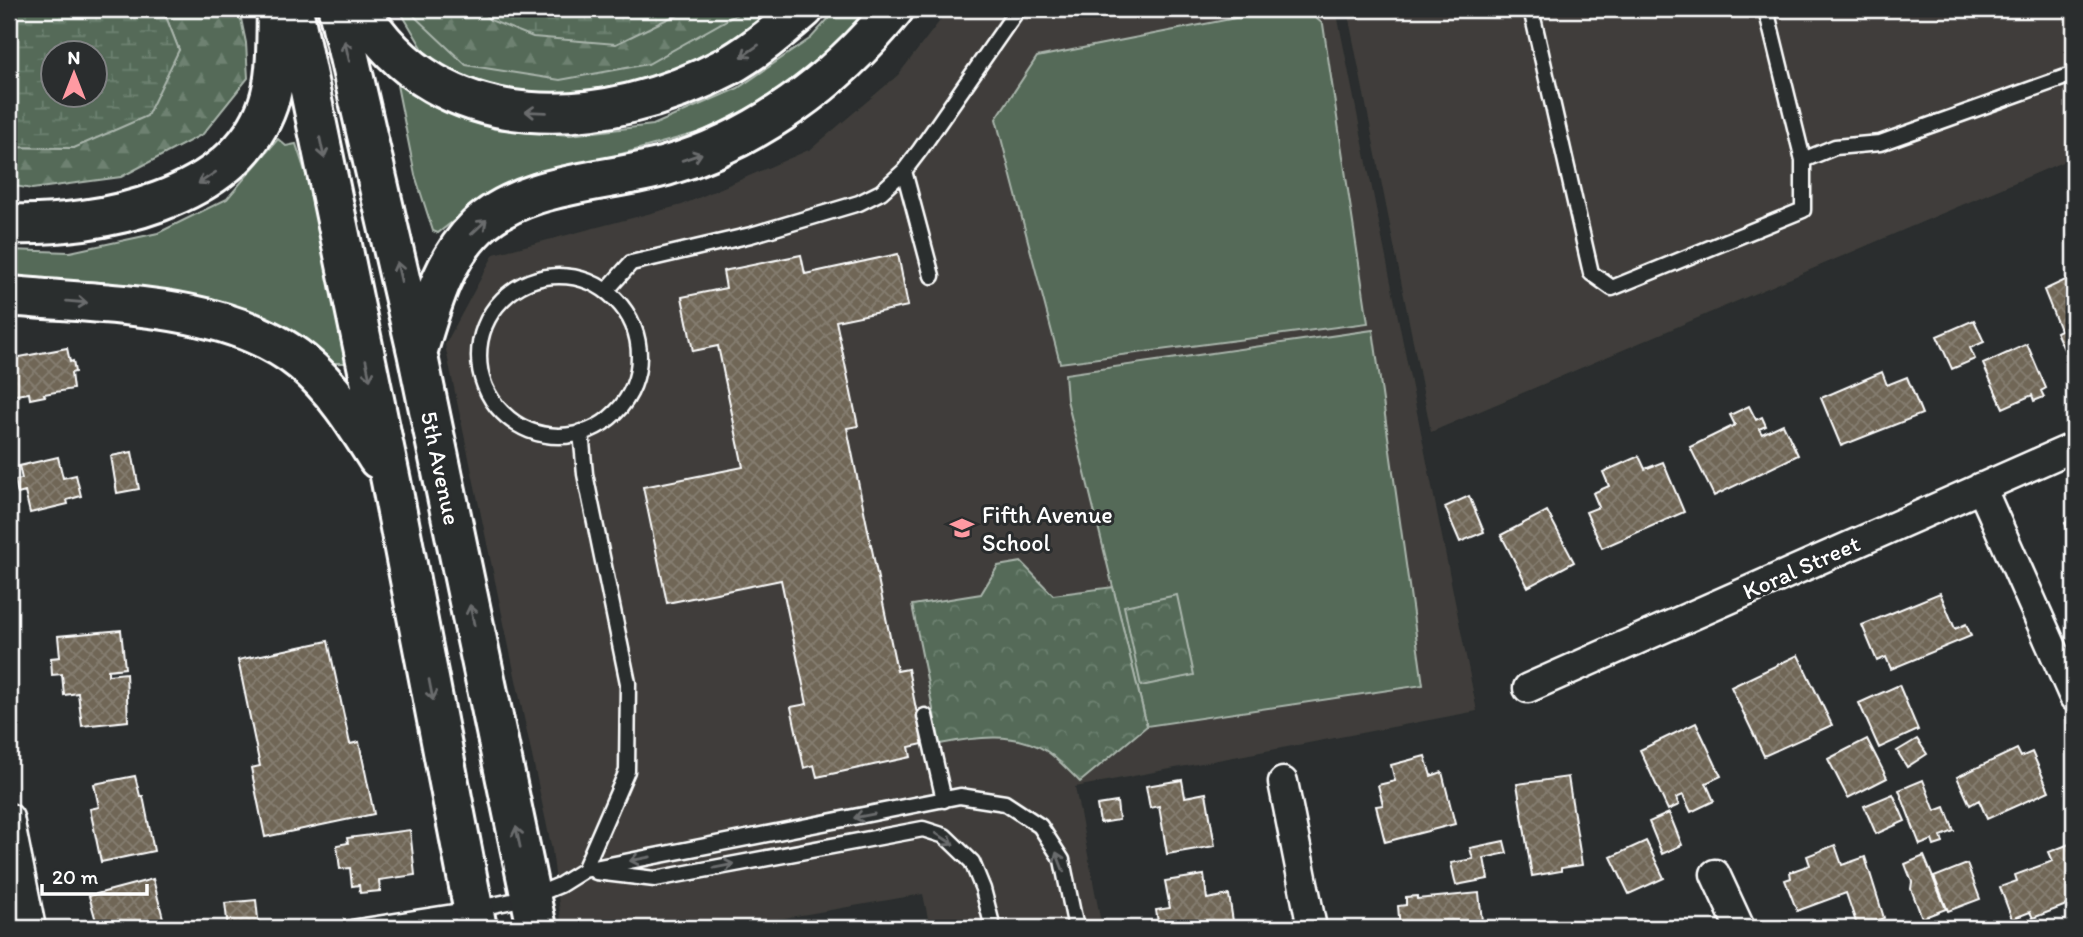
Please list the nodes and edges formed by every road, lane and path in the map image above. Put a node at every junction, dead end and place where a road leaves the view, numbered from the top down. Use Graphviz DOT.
graph roads {
  1 [pos="277,9"];
  2 [pos="293,9"];
  3 [pos="338,9"];
  4 [pos="360,9"];
  5 [pos="804,9"];
  6 [pos="894,9"];
  7 [pos="1018,9"];
  8 [pos="1531,9"];
  9 [pos="1766,9"];
  10 [pos="2074,74"];
  11 [pos="1803,160"];
  12 [pos="904,172"];
  13 [pos="9,224"];
  14 [pos="932,276"];
  15 [pos="607,290"];
  16 [pos="9,296"];
  17 [pos="417,352"];
  18 [pos="581,432"];
  19 [pos="2074,447"];
  20 [pos="391,481"];
  21 [pos="1981,487"];
  22 [pos="1528,688"];
  23 [pos="2074,697"];
  24 [pos="925,716"];
  25 [pos="1283,782"];
  26 [pos="944,800"];
  27 [pos="9,818"];
  28 [pos="584,870"];
  29 [pos="1715,874"];
  30 [pos="534,913"];
  31 [pos="475,919"];
  32 [pos="31,928"];
  33 [pos="352,928"];
  34 [pos="993,928"];
  35 [pos="1076,928"];
  36 [pos="1312,928"];
  37 [pos="1740,928"];
  1 -- 13 [label="main road, one-way"];
  2 -- 20 [label="main road, one-way"];
  17 -- 3 [label="main road, 5th Avenue, one-way"];
  5 -- 4 [label="main road, one-way"];
  17 -- 6 [label="main road, one-way"];
  7 -- 12 [label="lane"];
  8 -- 11 [label="lane"];
  9 -- 11 [label="lane"];
  10 -- 11 [label="lane"];
  12 -- 14 [label="lane"];
  12 -- 15 [label="lane"];
  15 -- 18 [label="lane"];
  15 -- 18 [label="lane"];
  16 -- 20 [label="main road, one-way"];
  30 -- 17 [label="main road, 5th Avenue, one-way"];
  18 -- 28 [label="lane"];
  19 -- 21 [label="street, Koral Street"];
  20 -- 31 [label="main road, one-way"];
  21 -- 22 [label="street, Koral Street"];
  21 -- 23 [label="street"];
  24 -- 26 [label="lane"];
  25 -- 36 [label="street"];
  26 -- 28 [label="lane, one-way"];
  35 -- 26 [label="lane, one-way"];
  27 -- 32 [label="street"];
  28 -- 30 [label="lane"];
  28 -- 34 [label="lane, one-way"];
  29 -- 37 [label="street"];
  30 -- 31 [label="lane"];
  31 -- 33 [label="lane"];
}
